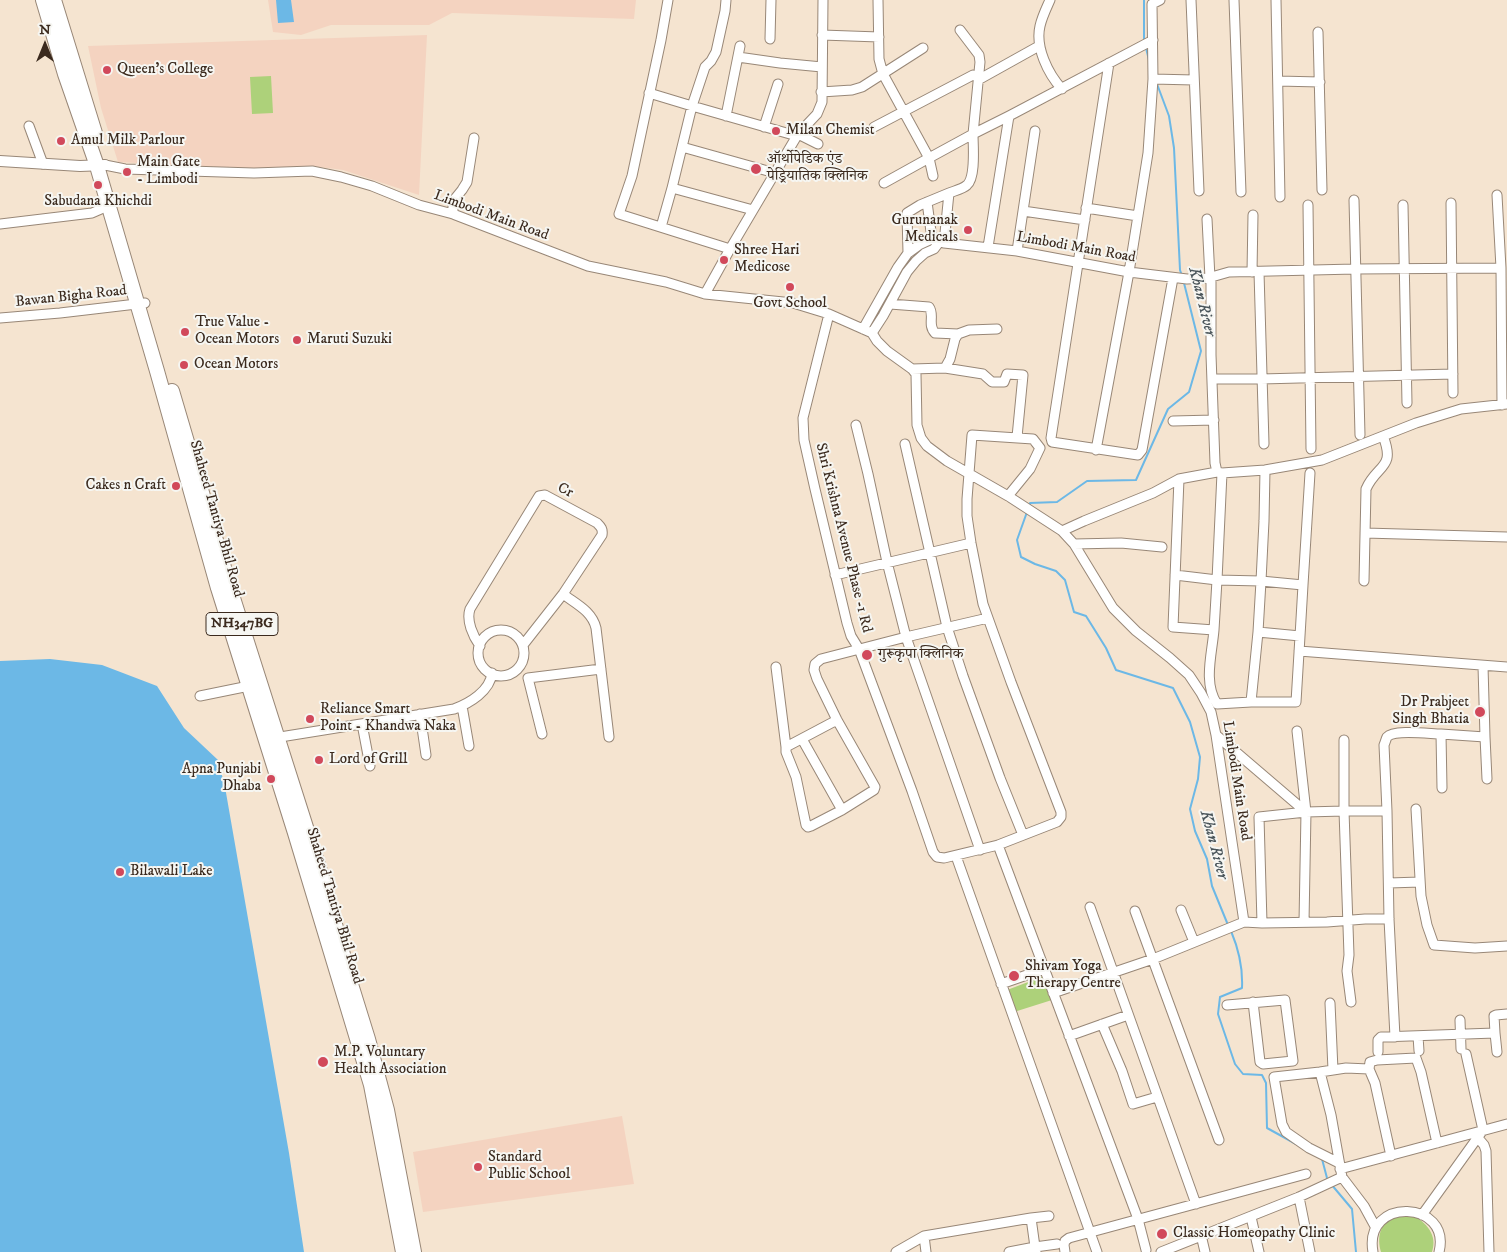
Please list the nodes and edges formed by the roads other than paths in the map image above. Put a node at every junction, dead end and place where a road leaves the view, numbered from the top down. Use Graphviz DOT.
graph roads {
  1 [pos="43,0"];
  2 [pos="54,0"];
  3 [pos="668,0"];
  4 [pos="726,0"];
  5 [pos="771,0"];
  6 [pos="823,0"];
  7 [pos="878,0"];
  8 [pos="1050,0"];
  9 [pos="1191,0"];
  10 [pos="1234,0"];
  11 [pos="1276,0"];
  12 [pos="1154,1"];
  13 [pos="960,30"];
  14 [pos="1318,32"];
  15 [pos="822,35"];
  16 [pos="879,38"];
  17 [pos="770,39"];
  18 [pos="1153,40"];
  19 [pos="740,46"];
  20 [pos="1039,46"];
  21 [pos="923,48"];
  22 [pos="738,57"];
  23 [pos="1109,63"];
  24 [pos="822,67"];
  25 [pos="883,74"];
  26 [pos="975,77"];
  27 [pos="1153,79"];
  28 [pos="1194,80"];
  29 [pos="1278,81"];
  30 [pos="1320,82"];
  31 [pos="778,84"];
  32 [pos="1062,89"];
  33 [pos="821,92"];
  34 [pos="649,93"];
  35 [pos="692,106"];
  36 [pos="904,112"];
  37 [pos="726,116"];
  38 [pos="1010,116"];
  39 [pos="29,126"];
  40 [pos="764,127"];
  41 [pos="874,127"];
  42 [pos="1035,131"];
  43 [pos="973,134"];
  44 [pos="797,135"];
  45 [pos="474,138"];
  46 [pos="818,144"];
  47 [pos="682,148"];
  48 [pos="929,158"];
  49 [pos="0,161"];
  50 [pos="43,164"];
  51 [pos="101,165"];
  52 [pos="774,173"];
  53 [pos="933,176"];
  54 [pos="884,183"];
  55 [pos="672,188"];
  56 [pos="1322,190"];
  57 [pos="1199,192"];
  58 [pos="1241,192"];
  59 [pos="949,193"];
  60 [pos="1497,195"];
  61 [pos="1280,196"];
  62 [pos="1354,200"];
  63 [pos="928,202"];
  64 [pos="1451,203"];
  65 [pos="1308,205"];
  66 [pos="108,206"];
  67 [pos="1403,206"];
  68 [pos="1086,208"];
  69 [pos="753,210"];
  70 [pos="1023,211"];
  71 [pos="452,214"];
  72 [pos="1503,214"];
  73 [pos="1253,215"];
  74 [pos="1138,216"];
  75 [pos="1208,219"];
  76 [pos="1085,220"];
  77 [pos="0,224"];
  78 [pos="661,227"];
  79 [pos="938,241"];
  80 [pos="988,247"];
  81 [pos="730,249"];
  82 [pos="1016,251"];
  83 [pos="908,253"];
  84 [pos="1079,263"];
  85 [pos="1404,268"];
  86 [pos="1452,268"];
  87 [pos="1501,268"];
  88 [pos="1354,269"];
  89 [pos="1309,270"];
  90 [pos="1129,272"];
  91 [pos="1255,272"];
  92 [pos="1174,278"];
  93 [pos="1209,278"];
  94 [pos="705,294"];
  95 [pos="141,304"];
  96 [pos="890,304"];
  97 [pos="829,314"];
  98 [pos="0,318"];
  99 [pos="997,329"];
  100 [pos="868,331"];
  101 [pos="958,334"];
  102 [pos="945,368"];
  103 [pos="912,369"];
  104 [pos="1453,374"];
  105 [pos="1406,376"];
  106 [pos="1358,377"];
  107 [pos="1310,378"];
  108 [pos="1212,379"];
  109 [pos="1261,379"];
  110 [pos="1453,394"];
  111 [pos="1407,403"];
  112 [pos="1504,404"];
  113 [pos="1214,420"];
  114 [pos="1173,422"];
  115 [pos="856,425"];
  116 [pos="1360,435"];
  117 [pos="1383,436"];
  118 [pos="1017,437"];
  119 [pos="905,444"];
  120 [pos="1264,444"];
  121 [pos="1311,449"];
  122 [pos="1096,450"];
  123 [pos="1218,469"];
  124 [pos="1265,470"];
  125 [pos="968,473"];
  126 [pos="1310,473"];
  127 [pos="1179,479"];
  128 [pos="1008,496"];
  129 [pos="1062,531"];
  130 [pos="1365,533"];
  131 [pos="1507,537"];
  132 [pos="971,543"];
  133 [pos="1074,544"];
  134 [pos="1162,547"];
  135 [pos="930,554"];
  136 [pos="887,562"];
  137 [pos="836,575"];
  138 [pos="1176,575"];
  139 [pos="1217,580"];
  140 [pos="1260,581"];
  141 [pos="1364,581"];
  142 [pos="1303,585"];
  143 [pos="563,594"];
  144 [pos="988,618"];
  145 [pos="947,628"];
  146 [pos="1214,630"];
  147 [pos="1258,632"];
  148 [pos="1300,636"];
  149 [pos="906,637"];
  150 [pos="523,645"];
  151 [pos="480,646"];
  152 [pos="859,649"];
  153 [pos="1299,651"];
  154 [pos="1484,666"];
  155 [pos="1507,666"];
  156 [pos="776,668"];
  157 [pos="517,669"];
  158 [pos="601,669"];
  159 [pos="492,673"];
  160 [pos="528,678"];
  161 [pos="249,686"];
  162 [pos="200,696"];
  163 [pos="1252,702"];
  164 [pos="462,706"];
  165 [pos="420,714"];
  166 [pos="837,720"];
  167 [pos="362,724"];
  168 [pos="1297,731"];
  169 [pos="542,734"];
  170 [pos="1441,734"];
  171 [pos="1216,735"];
  172 [pos="609,737"];
  173 [pos="1485,737"];
  174 [pos="272,739"];
  175 [pos="802,739"];
  176 [pos="1344,740"];
  177 [pos="469,746"];
  178 [pos="786,747"];
  179 [pos="426,755"];
  180 [pos="370,766"];
  181 [pos="1487,779"];
  182 [pos="1442,788"];
  183 [pos="1416,809"];
  184 [pos="842,810"];
  185 [pos="1344,811"];
  186 [pos="1386,811"];
  187 [pos="1306,812"];
  188 [pos="1023,834"];
  189 [pos="998,845"];
  190 [pos="980,850"];
  191 [pos="956,856"];
  192 [pos="1420,882"];
  193 [pos="1388,883"];
  194 [pos="1090,907"];
  195 [pos="1181,910"];
  196 [pos="1135,911"];
  197 [pos="1389,919"];
  198 [pos="1347,920"];
  199 [pos="1244,922"];
  200 [pos="1304,922"];
  201 [pos="1262,923"];
  202 [pos="1194,942"];
  203 [pos="1507,946"];
  204 [pos="1153,959"];
  205 [pos="1044,969"];
  206 [pos="1113,973"];
  207 [pos="1001,984"];
  208 [pos="1284,989"];
  209 [pos="1053,993"];
  210 [pos="1285,1000"];
  211 [pos="1253,1002"];
  212 [pos="1351,1002"];
  213 [pos="1330,1003"];
  214 [pos="1227,1004"];
  215 [pos="1507,1014"];
  216 [pos="1128,1015"];
  217 [pos="1460,1020"];
  218 [pos="1102,1024"];
  219 [pos="1495,1033"];
  220 [pos="1461,1034"];
  221 [pos="1069,1036"];
  222 [pos="1418,1036"];
  223 [pos="1395,1037"];
  224 [pos="1419,1051"];
  225 [pos="1378,1052"];
  226 [pos="1497,1052"];
  227 [pos="1292,1061"];
  228 [pos="1369,1069"];
  229 [pos="1333,1070"];
  230 [pos="1320,1072"];
  231 [pos="1294,1074"];
  232 [pos="1157,1097"];
  233 [pos="1507,1124"];
  234 [pos="1480,1134"];
  235 [pos="1219,1140"];
  236 [pos="1437,1143"];
  237 [pos="1391,1156"];
  238 [pos="1339,1172"];
  239 [pos="1306,1174"];
  240 [pos="1300,1197"];
  241 [pos="1196,1204"];
  242 [pos="1422,1215"];
  243 [pos="1049,1216"];
  244 [pos="1251,1217"];
  245 [pos="1031,1218"];
  246 [pos="1138,1220"];
  247 [pos="1376,1228"];
  248 [pos="1090,1232"];
  249 [pos="1201,1235"];
  250 [pos="924,1236"];
  251 [pos="1057,1244"];
  252 [pos="1035,1250"];
  253 [pos="1146,1250"];
  254 [pos="403,1252"];
  255 [pos="414,1252"];
  256 [pos="896,1252"];
  257 [pos="926,1252"];
  258 [pos="1009,1252"];
  259 [pos="1065,1252"];
  260 [pos="1097,1252"];
  261 [pos="1161,1252"];
  262 [pos="1205,1252"];
  263 [pos="1259,1252"];
  264 [pos="1310,1252"];
  265 [pos="1373,1252"];
  266 [pos="1439,1252"];
  267 [pos="1489,1252"];
  1 -- 51 [label="main road, Shaheed Tantiya Bhil Road / NH347BG"];
  2 -- 51 [label="main road, Shaheed Tantiya Bhil Road / NH347BG"];
  3 -- 34 [label="street"];
  4 -- 35 [label="street"];
  5 -- 17 [label="street"];
  6 -- 15 [label="street"];
  7 -- 16 [label="street"];
  8 -- 20 [label="street"];
  9 -- 28 [label="street"];
  10 -- 58 [label="street"];
  11 -- 29 [label="street"];
  12 -- 18 [label="street"];
  13 -- 26 [label="street"];
  14 -- 30 [label="street"];
  15 -- 16 [label="street"];
  15 -- 24 [label="street"];
  16 -- 25 [label="street"];
  18 -- 23 [label="street"];
  18 -- 27 [label="street"];
  19 -- 22 [label="street"];
  20 -- 26 [label="street"];
  20 -- 32 [label="street"];
  21 -- 25 [label="street"];
  22 -- 24 [label="street"];
  22 -- 37 [label="street"];
  23 -- 32 [label="street"];
  23 -- 68 [label="street"];
  24 -- 33 [label="street"];
  25 -- 33 [label="street"];
  25 -- 36 [label="street"];
  26 -- 36 [label="street"];
  26 -- 43 [label="street"];
  27 -- 28 [label="street"];
  27 -- 74 [label="street"];
  28 -- 57 [label="street"];
  29 -- 30 [label="street"];
  29 -- 61 [label="street"];
  30 -- 56 [label="street"];
  31 -- 40 [label="street"];
  32 -- 38 [label="street"];
  33 -- 44 [label="street"];
  34 -- 35 [label="street"];
  34 -- 78 [label="street"];
  35 -- 37 [label="street"];
  35 -- 47 [label="street"];
  36 -- 41 [label="street"];
  36 -- 48 [label="street"];
  37 -- 40 [label="street"];
  38 -- 43 [label="street"];
  38 -- 80 [label="street"];
  39 -- 50 [label="street"];
  40 -- 44 [label="street"];
  42 -- 70 [label="street"];
  43 -- 48 [label="street"];
  43 -- 59 [label="street"];
  44 -- 46 [label="street"];
  44 -- 52 [label="street"];
  45 -- 71 [label="street"];
  47 -- 52 [label="street"];
  47 -- 55 [label="street"];
  48 -- 53 [label="street"];
  48 -- 54 [label="street"];
  49 -- 50 [label="street"];
  50 -- 51 [label="street"];
  51 -- 66 [label="main road, Shaheed Tantiya Bhil Road / NH347BG"];
  51 -- 71 [label="street, Limbodi Main Road"];
  51 -- 95 [label="main road, Shaheed Tantiya Bhil Road / NH347BG"];
  52 -- 69 [label="street"];
  55 -- 69 [label="street"];
  55 -- 78 [label="street"];
  59 -- 63 [label="street"];
  59 -- 79 [label="street"];
  60 -- 72 [label="street"];
  62 -- 88 [label="street"];
  63 -- 79 [label="street"];
  63 -- 83 [label="street"];
  64 -- 86 [label="street"];
  65 -- 89 [label="street"];
  66 -- 77 [label="street"];
  66 -- 95 [label="main road, Shaheed Tantiya Bhil Road / NH347BG"];
  67 -- 85 [label="street"];
  68 -- 74 [label="street"];
  68 -- 76 [label="street"];
  69 -- 81 [label="street"];
  70 -- 76 [label="street"];
  70 -- 82 [label="street"];
  71 -- 94 [label="street, Limbodi Main Road"];
  72 -- 87 [label="street"];
  73 -- 91 [label="street"];
  74 -- 90 [label="street"];
  75 -- 93 [label="street"];
  76 -- 84 [label="street"];
  78 -- 81 [label="street"];
  79 -- 80 [label="street, Limbodi Main Road"];
  79 -- 83 [label="street"];
  79 -- 96 [label="street"];
  80 -- 82 [label="street, Limbodi Main Road"];
  81 -- 94 [label="street"];
  82 -- 84 [label="street, Limbodi Main Road"];
  83 -- 100 [label="street"];
  84 -- 90 [label="street, Limbodi Main Road"];
  84 -- 122 [label="street"];
  85 -- 86 [label="street, Limbodi Main Road"];
  85 -- 88 [label="street, Limbodi Main Road"];
  85 -- 105 [label="street"];
  86 -- 87 [label="street, Limbodi Main Road"];
  86 -- 104 [label="street"];
  87 -- 112 [label="street"];
  88 -- 89 [label="street, Limbodi Main Road"];
  88 -- 106 [label="street"];
  89 -- 91 [label="street, Limbodi Main Road"];
  89 -- 107 [label="street"];
  90 -- 92 [label="street, Limbodi Main Road"];
  90 -- 122 [label="street"];
  91 -- 93 [label="street, Limbodi Main Road"];
  91 -- 109 [label="street"];
  92 -- 93 [label="street, Limbodi Main Road"];
  92 -- 122 [label="street"];
  93 -- 108 [label="street"];
  94 -- 97 [label="street, Limbodi Main Road"];
  95 -- 98 [label="street, Bawan Bigha Road"];
  95 -- 161 [label="main road, Shaheed Tantiya Bhil Road / NH347BG"];
  95 -- 174 [label="main road, Shaheed Tantiya Bhil Road / NH347BG"];
  96 -- 100 [label="street"];
  96 -- 101 [label="street"];
  97 -- 100 [label="street, Limbodi Main Road"];
  97 -- 137 [label="street, Shri Krishna Avenue Phase -1 Rd"];
  99 -- 101 [label="street"];
  100 -- 103 [label="street"];
  101 -- 102 [label="street"];
  102 -- 103 [label="street"];
  102 -- 118 [label="street"];
  103 -- 125 [label="street, Limbodi Main Road"];
  104 -- 105 [label="street"];
  104 -- 110 [label="street"];
  105 -- 106 [label="street"];
  105 -- 111 [label="street"];
  106 -- 107 [label="street"];
  106 -- 116 [label="street"];
  107 -- 109 [label="street"];
  107 -- 121 [label="street"];
  108 -- 109 [label="street"];
  108 -- 113 [label="street"];
  109 -- 120 [label="street"];
  112 -- 117 [label="street"];
  113 -- 114 [label="street"];
  113 -- 123 [label="street"];
  115 -- 136 [label="street"];
  117 -- 124 [label="street"];
  117 -- 130 [label="street"];
  118 -- 125 [label="street"];
  118 -- 128 [label="street"];
  119 -- 135 [label="street"];
  123 -- 124 [label="street"];
  123 -- 127 [label="street"];
  123 -- 139 [label="street"];
  124 -- 140 [label="street"];
  125 -- 128 [label="street, Limbodi Main Road"];
  125 -- 132 [label="street"];
  126 -- 142 [label="street"];
  127 -- 129 [label="street"];
  127 -- 138 [label="street"];
  128 -- 129 [label="street, Limbodi Main Road"];
  129 -- 133 [label="street, Limbodi Main Road"];
  130 -- 131 [label="street"];
  130 -- 141 [label="street"];
  132 -- 135 [label="street"];
  132 -- 144 [label="street"];
  133 -- 134 [label="street"];
  133 -- 171 [label="street, Limbodi Main Road"];
  135 -- 136 [label="street"];
  135 -- 145 [label="street"];
  136 -- 137 [label="street"];
  136 -- 149 [label="street"];
  137 -- 152 [label="street, Shri Krishna Avenue Phase -1 Rd"];
  138 -- 139 [label="street"];
  138 -- 146 [label="street"];
  139 -- 140 [label="street"];
  139 -- 146 [label="street"];
  140 -- 142 [label="street"];
  140 -- 147 [label="street"];
  142 -- 148 [label="street"];
  143 -- 150 [label="street, Cr"];
  143 -- 151 [label="street, Cr"];
  143 -- 158 [label="street"];
  144 -- 145 [label="street"];
  144 -- 188 [label="street"];
  145 -- 149 [label="street"];
  145 -- 188 [label="street"];
  146 -- 163 [label="street"];
  147 -- 148 [label="street"];
  147 -- 163 [label="street"];
  148 -- 153 [label="street"];
  149 -- 152 [label="street"];
  149 -- 190 [label="street"];
  150 -- 151 [label="street"];
  150 -- 157 [label="street"];
  151 -- 159 [label="street"];
  152 -- 166 [label="street"];
  152 -- 191 [label="street, Shri Krishna Avenue Phase -1 Rd"];
  153 -- 154 [label="street"];
  153 -- 163 [label="street"];
  154 -- 155 [label="street"];
  154 -- 173 [label="street"];
  156 -- 178 [label="street"];
  157 -- 159 [label="street"];
  157 -- 160 [label="street"];
  158 -- 160 [label="street"];
  158 -- 172 [label="street"];
  159 -- 164 [label="street"];
  160 -- 169 [label="street"];
  161 -- 162 [label="street"];
  161 -- 174 [label="main road, Shaheed Tantiya Bhil Road / NH347BG"];
  164 -- 165 [label="street"];
  164 -- 177 [label="street"];
  165 -- 167 [label="street"];
  165 -- 179 [label="street"];
  166 -- 175 [label="street"];
  166 -- 184 [label="street"];
  167 -- 174 [label="street"];
  167 -- 180 [label="street"];
  168 -- 187 [label="street"];
  170 -- 173 [label="street"];
  170 -- 182 [label="street"];
  170 -- 186 [label="street"];
  171 -- 187 [label="street"];
  171 -- 199 [label="street, Limbodi Main Road"];
  173 -- 181 [label="street"];
  174 -- 254 [label="main road, Shaheed Tantiya Bhil Road / NH347BG"];
  174 -- 255 [label="main road, Shaheed Tantiya Bhil Road / NH347BG"];
  175 -- 178 [label="street"];
  175 -- 184 [label="street"];
  176 -- 185 [label="street"];
  178 -- 184 [label="street"];
  183 -- 192 [label="street"];
  185 -- 186 [label="street"];
  185 -- 187 [label="street"];
  185 -- 198 [label="street"];
  186 -- 193 [label="street"];
  187 -- 200 [label="street"];
  187 -- 201 [label="street"];
  188 -- 189 [label="street"];
  189 -- 190 [label="street"];
  189 -- 205 [label="street"];
  190 -- 191 [label="street"];
  191 -- 207 [label="street"];
  192 -- 193 [label="street"];
  192 -- 203 [label="street"];
  193 -- 197 [label="street"];
  194 -- 206 [label="street"];
  195 -- 202 [label="street"];
  196 -- 204 [label="street"];
  197 -- 198 [label="street"];
  197 -- 223 [label="street"];
  198 -- 200 [label="street"];
  198 -- 212 [label="street"];
  199 -- 201 [label="street"];
  199 -- 202 [label="street"];
  200 -- 201 [label="street"];
  202 -- 204 [label="street"];
  204 -- 206 [label="street"];
  204 -- 235 [label="street"];
  205 -- 207 [label="street"];
  205 -- 209 [label="street"];
  206 -- 209 [label="street"];
  206 -- 216 [label="street"];
  207 -- 248 [label="street"];
  208 -- 210 [label="street"];
  209 -- 221 [label="street"];
  210 -- 211 [label="street"];
  210 -- 227 [label="street"];
  211 -- 214 [label="street"];
  211 -- 227 [label="street"];
  213 -- 229 [label="street"];
  215 -- 219 [label="street"];
  216 -- 218 [label="street"];
  216 -- 232 [label="street"];
  217 -- 220 [label="street"];
  218 -- 221 [label="street"];
  218 -- 232 [label="street"];
  219 -- 220 [label="street"];
  219 -- 226 [label="street"];
  220 -- 222 [label="street"];
  220 -- 234 [label="street"];
  221 -- 246 [label="street"];
  222 -- 223 [label="street"];
  222 -- 224 [label="street"];
  223 -- 225 [label="street"];
  227 -- 231 [label="street"];
  228 -- 229 [label="street"];
  228 -- 236 [label="street"];
  228 -- 237 [label="street"];
  229 -- 230 [label="street"];
  230 -- 231 [label="street"];
  230 -- 238 [label="street"];
  231 -- 238 [label="street"];
  232 -- 241 [label="street"];
  233 -- 234 [label="street"];
  234 -- 236 [label="street"];
  234 -- 242 [label="street"];
  234 -- 267 [label="street"];
  236 -- 237 [label="street"];
  237 -- 238 [label="street"];
  238 -- 240 [label="street"];
  238 -- 247 [label="street"];
  239 -- 241 [label="street"];
  240 -- 244 [label="street"];
  240 -- 264 [label="street"];
  241 -- 246 [label="street"];
  242 -- 247 [label="street"];
  242 -- 266 [label="street"];
  243 -- 245 [label="street"];
  244 -- 249 [label="street"];
  244 -- 263 [label="street"];
  245 -- 250 [label="street"];
  245 -- 252 [label="street"];
  246 -- 248 [label="street"];
  246 -- 253 [label="street"];
  247 -- 265 [label="street"];
  248 -- 259 [label="street"];
  248 -- 260 [label="street"];
  249 -- 261 [label="street"];
  249 -- 262 [label="street"];
  250 -- 256 [label="street"];
  250 -- 257 [label="street"];
  251 -- 252 [label="street"];
  252 -- 258 [label="street"];
}
